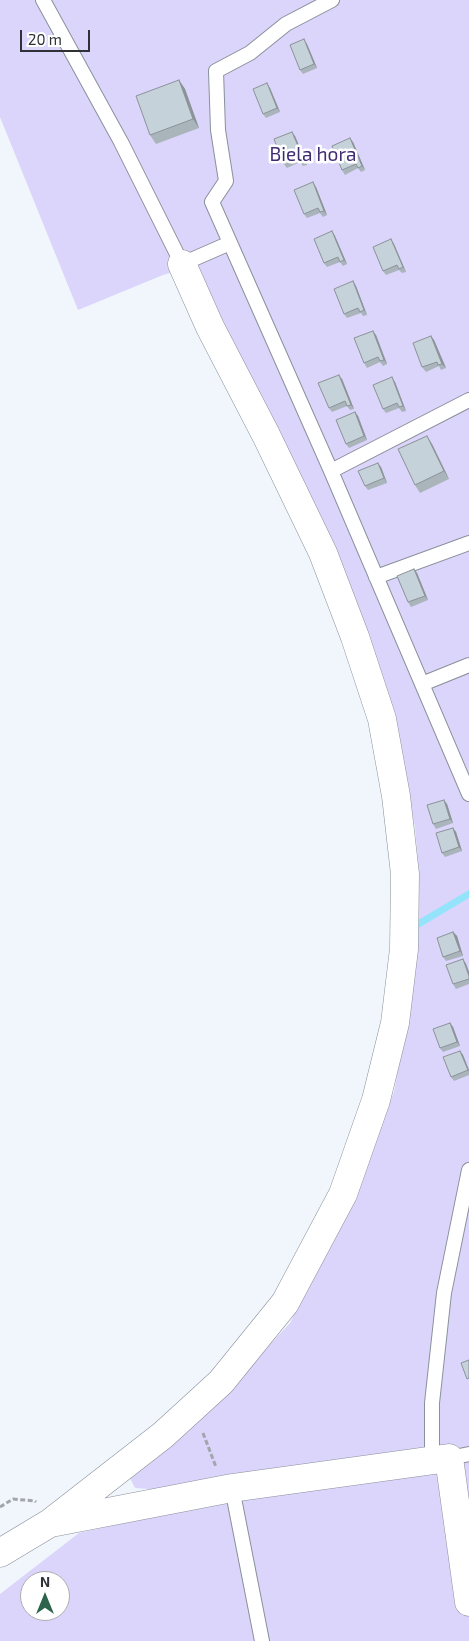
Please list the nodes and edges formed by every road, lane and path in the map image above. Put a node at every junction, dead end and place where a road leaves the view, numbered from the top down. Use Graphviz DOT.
graph roads {
  1 [pos="43,0"];
  2 [pos="332,0"];
  3 [pos="230,243"];
  4 [pos="182,264"];
  5 [pos="469,400"];
  6 [pos="331,471"];
  7 [pos="469,543"];
  8 [pos="376,577"];
  9 [pos="469,665"];
  10 [pos="422,684"];
  11 [pos="468,789"];
  12 [pos="469,1170"];
  13 [pos="200,1402"];
  14 [pos="450,1457"];
  15 [pos="232,1488"];
  16 [pos="50,1523"];
  17 [pos="0,1553"];
  18 [pos="469,1602"];
  19 [pos="262,1641"];
  1 -- 4 [label="lane"];
  2 -- 3 [label="lane"];
  3 -- 4 [label="lane"];
  3 -- 6 [label="lane"];
  4 -- 13 [label="street"];
  5 -- 6 [label="lane"];
  6 -- 8 [label="lane"];
  7 -- 8 [label="lane"];
  8 -- 10 [label="lane"];
  9 -- 10 [label="lane"];
  10 -- 11 [label="lane"];
  12 -- 14 [label="lane"];
  13 -- 15 [label="path"];
  13 -- 16 [label="street"];
  14 -- 15 [label="street"];
  14 -- 18 [label="street"];
  15 -- 16 [label="street"];
  15 -- 19 [label="lane"];
  16 -- 17 [label="street"];
}
